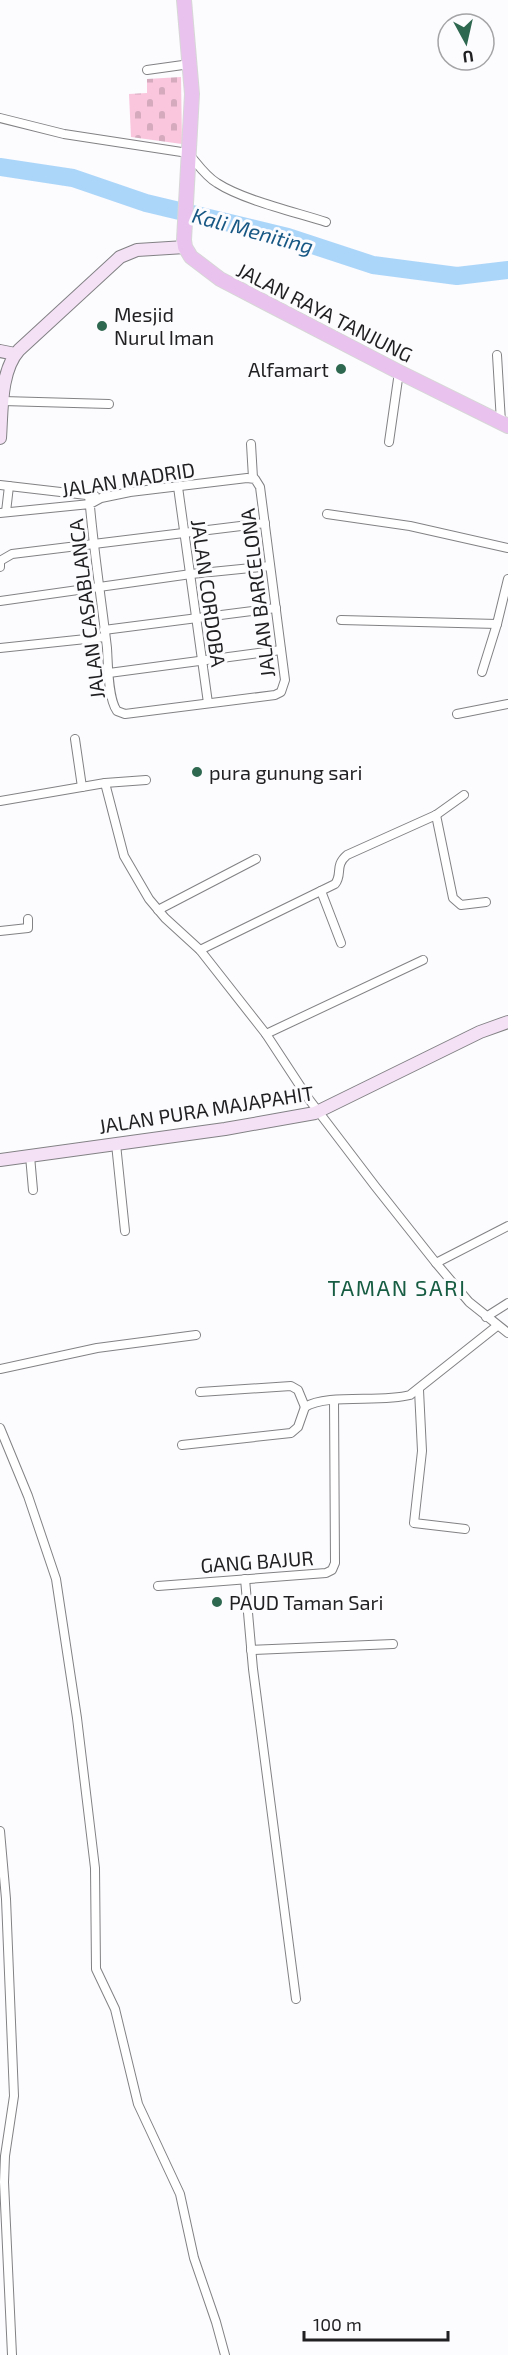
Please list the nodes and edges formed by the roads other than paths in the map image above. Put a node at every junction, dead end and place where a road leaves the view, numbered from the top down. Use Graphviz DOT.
graph roads {
  1 [pos="184,0"];
  2 [pos="190,64"];
  3 [pos="147,70"];
  4 [pos="0,118"];
  5 [pos="188,153"];
  6 [pos="326,222"];
  7 [pos="185,247"];
  8 [pos="0,351"];
  9 [pos="15,354"];
  10 [pos="497,355"];
  11 [pos="399,372"];
  12 [pos="3,401"];
  13 [pos="109,404"];
  14 [pos="504,424"];
  15 [pos="0,438"];
  16 [pos="389,442"];
  17 [pos="251,444"];
  18 [pos="256,481"];
  19 [pos="5,486"];
  20 [pos="178,487"];
  21 [pos="90,499"];
  22 [pos="3,513"];
  23 [pos="327,514"];
  24 [pos="265,523"];
  25 [pos="185,533"];
  26 [pos="91,544"];
  27 [pos="508,548"];
  28 [pos="270,566"];
  29 [pos="0,567"];
  30 [pos="190,574"];
  31 [pos="508,579"];
  32 [pos="100,586"];
  33 [pos="0,601"];
  34 [pos="276,608"];
  35 [pos="191,619"];
  36 [pos="341,620"];
  37 [pos="496,624"];
  38 [pos="105,634"];
  39 [pos="2,648"];
  40 [pos="281,650"];
  41 [pos="202,661"];
  42 [pos="482,672"];
  43 [pos="109,673"];
  44 [pos="208,703"];
  45 [pos="508,704"];
  46 [pos="458,714"];
  47 [pos="75,739"];
  48 [pos="146,780"];
  49 [pos="105,783"];
  50 [pos="82,787"];
  51 [pos="464,795"];
  52 [pos="0,801"];
  53 [pos="436,815"];
  54 [pos="256,859"];
  55 [pos="321,891"];
  56 [pos="486,902"];
  57 [pos="158,910"];
  58 [pos="28,919"];
  59 [pos="0,930"];
  60 [pos="341,943"];
  61 [pos="200,950"];
  62 [pos="423,960"];
  63 [pos="508,1022"];
  64 [pos="266,1034"];
  65 [pos="319,1112"];
  66 [pos="116,1144"];
  67 [pos="30,1156"];
  68 [pos="0,1160"];
  69 [pos="33,1190"];
  70 [pos="508,1226"];
  71 [pos="125,1231"];
  72 [pos="436,1263"];
  73 [pos="508,1304"];
  74 [pos="486,1317"];
  75 [pos="498,1326"];
  76 [pos="508,1333"];
  77 [pos="196,1335"];
  78 [pos="0,1368"];
  79 [pos="419,1390"];
  80 [pos="200,1392"];
  81 [pos="334,1400"];
  82 [pos="305,1407"];
  83 [pos="0,1428"];
  84 [pos="183,1445"];
  85 [pos="465,1529"];
  86 [pos="245,1579"];
  87 [pos="158,1586"];
  88 [pos="393,1644"];
  89 [pos="251,1650"];
  90 [pos="0,1831"];
  91 [pos="296,1999"];
  92 [pos="9,2130"];
  93 [pos="0,2134"];
  94 [pos="12,2355"];
  95 [pos="225,2355"];
  1 -- 2 [label="main road"];
  2 -- 3 [label="street"];
  2 -- 5 [label="main road"];
  4 -- 5 [label="street"];
  5 -- 6 [label="street"];
  5 -- 7 [label="main road"];
  7 -- 9 [label="street"];
  7 -- 11 [label="main road, JALAN RAYA TANJUNG"];
  8 -- 9 [label="street"];
  9 -- 12 [label="street"];
  10 -- 14 [label="street"];
  11 -- 14 [label="main road, JALAN RAYA TANJUNG"];
  11 -- 16 [label="street"];
  12 -- 13 [label="street"];
  12 -- 15 [label="street"];
  17 -- 18 [label="street, JALAN BARCELONA"];
  18 -- 20 [label="street, JALAN MADRID"];
  18 -- 24 [label="street, JALAN BARCELONA"];
  19 -- 21 [label="street"];
  19 -- 22 [label="street"];
  20 -- 21 [label="street, JALAN MADRID"];
  20 -- 25 [label="street, JALAN CORDOBA"];
  21 -- 22 [label="street, JALAN MADRID"];
  21 -- 26 [label="street, JALAN CASABLANCA"];
  23 -- 27 [label="street"];
  24 -- 25 [label="street"];
  24 -- 28 [label="street, JALAN BARCELONA"];
  25 -- 26 [label="street"];
  25 -- 30 [label="street, JALAN CORDOBA"];
  26 -- 29 [label="street"];
  26 -- 32 [label="street, JALAN CASABLANCA"];
  28 -- 30 [label="street"];
  28 -- 34 [label="street, JALAN BARCELONA"];
  30 -- 32 [label="street"];
  30 -- 35 [label="street, JALAN CORDOBA"];
  31 -- 37 [label="street"];
  32 -- 33 [label="street"];
  32 -- 38 [label="street, JALAN CASABLANCA"];
  34 -- 35 [label="street"];
  34 -- 40 [label="street, JALAN BARCELONA"];
  35 -- 38 [label="street"];
  35 -- 41 [label="street, JALAN CORDOBA"];
  36 -- 37 [label="street"];
  37 -- 42 [label="street"];
  38 -- 39 [label="street"];
  38 -- 43 [label="street, JALAN CASABLANCA"];
  40 -- 41 [label="street"];
  40 -- 44 [label="street, JALAN BARCELONA"];
  41 -- 43 [label="street"];
  41 -- 44 [label="street, JALAN CORDOBA"];
  43 -- 44 [label="street, JALAN CASABLANCA"];
  45 -- 46 [label="street"];
  47 -- 50 [label="street"];
  48 -- 49 [label="street"];
  49 -- 50 [label="street"];
  49 -- 57 [label="street"];
  50 -- 52 [label="street"];
  51 -- 53 [label="street"];
  53 -- 55 [label="street"];
  53 -- 56 [label="street"];
  54 -- 57 [label="street"];
  55 -- 60 [label="street"];
  55 -- 61 [label="street"];
  57 -- 61 [label="street"];
  58 -- 59 [label="street"];
  61 -- 64 [label="street"];
  62 -- 64 [label="street"];
  63 -- 65 [label="street, JALAN PURA MAJAPAHIT"];
  64 -- 65 [label="street"];
  65 -- 66 [label="street, JALAN PURA MAJAPAHIT"];
  65 -- 72 [label="street"];
  66 -- 67 [label="street, JALAN PURA MAJAPAHIT"];
  66 -- 71 [label="street"];
  67 -- 68 [label="street, JALAN PURA MAJAPAHIT"];
  67 -- 69 [label="street"];
  70 -- 72 [label="street"];
  72 -- 74 [label="street"];
  73 -- 74 [label="street"];
  74 -- 75 [label="street"];
  75 -- 76 [label="street"];
  75 -- 79 [label="street"];
  77 -- 78 [label="street"];
  79 -- 81 [label="street"];
  79 -- 85 [label="street"];
  80 -- 82 [label="street"];
  81 -- 82 [label="street"];
  81 -- 86 [label="street, GANG BAJUR"];
  82 -- 84 [label="street"];
  83 -- 95 [label="street"];
  86 -- 87 [label="street, GANG BAJUR"];
  86 -- 89 [label="street"];
  88 -- 89 [label="street"];
  89 -- 91 [label="street"];
  90 -- 92 [label="street"];
  92 -- 93 [label="street"];
  92 -- 94 [label="street"];
}
